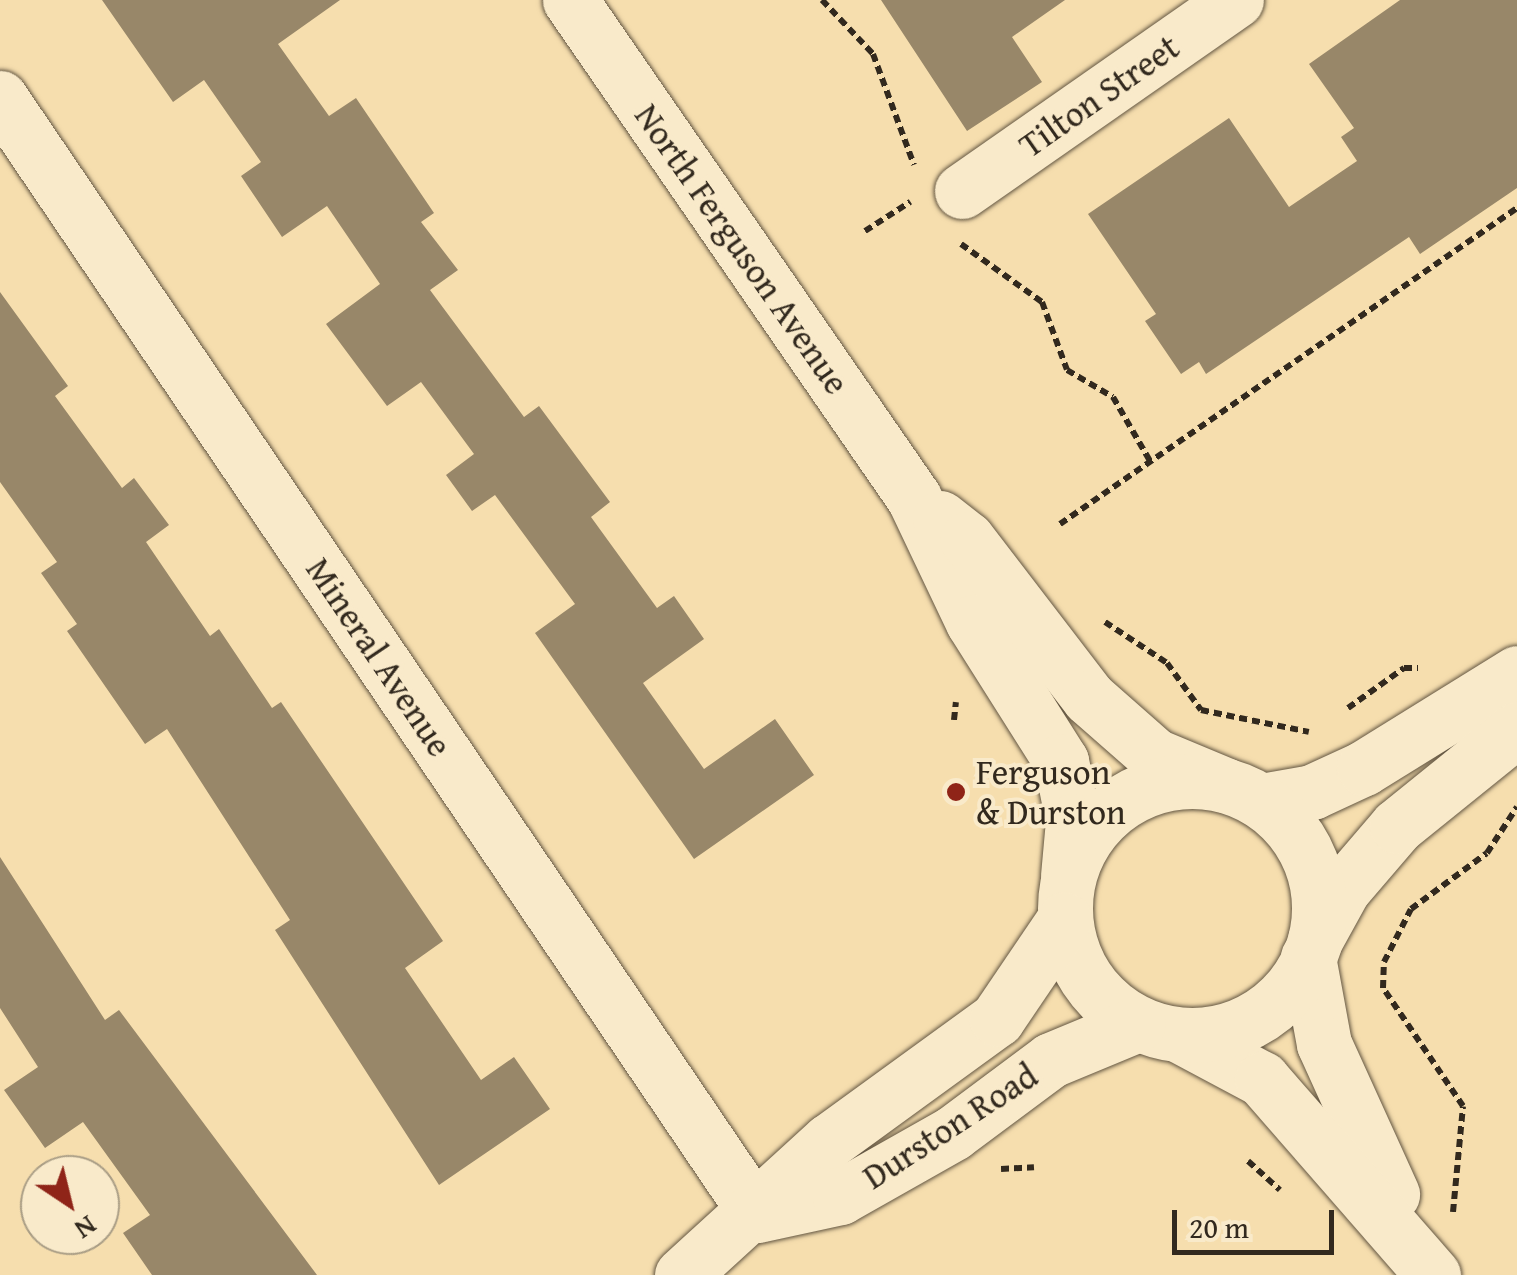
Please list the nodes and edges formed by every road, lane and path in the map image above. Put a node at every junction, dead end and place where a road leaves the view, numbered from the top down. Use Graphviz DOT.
graph roads {
  1 [pos="570,0"];
  2 [pos="1236,0"];
  3 [pos="0,98"];
  4 [pos="943,192"];
  5 [pos="1517,208"];
  6 [pos="865,231"];
  7 [pos="914,498"];
  8 [pos="1060,524"];
  9 [pos="1168,663"];
  10 [pos="1404,668"];
  11 [pos="1517,673"];
  12 [pos="1338,715"];
  13 [pos="1326,724"];
  14 [pos="1517,728"];
  15 [pos="1243,792"];
  16 [pos="1517,807"];
  17 [pos="1066,898"];
  18 [pos="1312,948"];
  19 [pos="1160,1030"];
  20 [pos="758,1215"];
  21 [pos="1452,1219"];
  22 [pos="682,1275"];
  23 [pos="1435,1275"];
  1 -- 7 [label="street, North Ferguson Avenue"];
  2 -- 4 [label="street, Tilton Street"];
  3 -- 20 [label="street, Mineral Avenue"];
  4 -- 6 [label="path"];
  5 -- 8 [label="path"];
  7 -- 15 [label="street, North Ferguson Avenue"];
  7 -- 17 [label="street, North Ferguson Avenue"];
  9 -- 13 [label="path"];
  10 -- 12 [label="path"];
  11 -- 15 [label="street"];
  14 -- 18 [label="street"];
  15 -- 17 [label="street"];
  15 -- 18 [label="street"];
  16 -- 21 [label="path"];
  17 -- 19 [label="street"];
  17 -- 20 [label="street, Durston Road"];
  18 -- 19 [label="street"];
  18 -- 23 [label="street"];
  19 -- 20 [label="street, Durston Road"];
  19 -- 23 [label="street"];
  20 -- 22 [label="street, Durston Road"];
}
